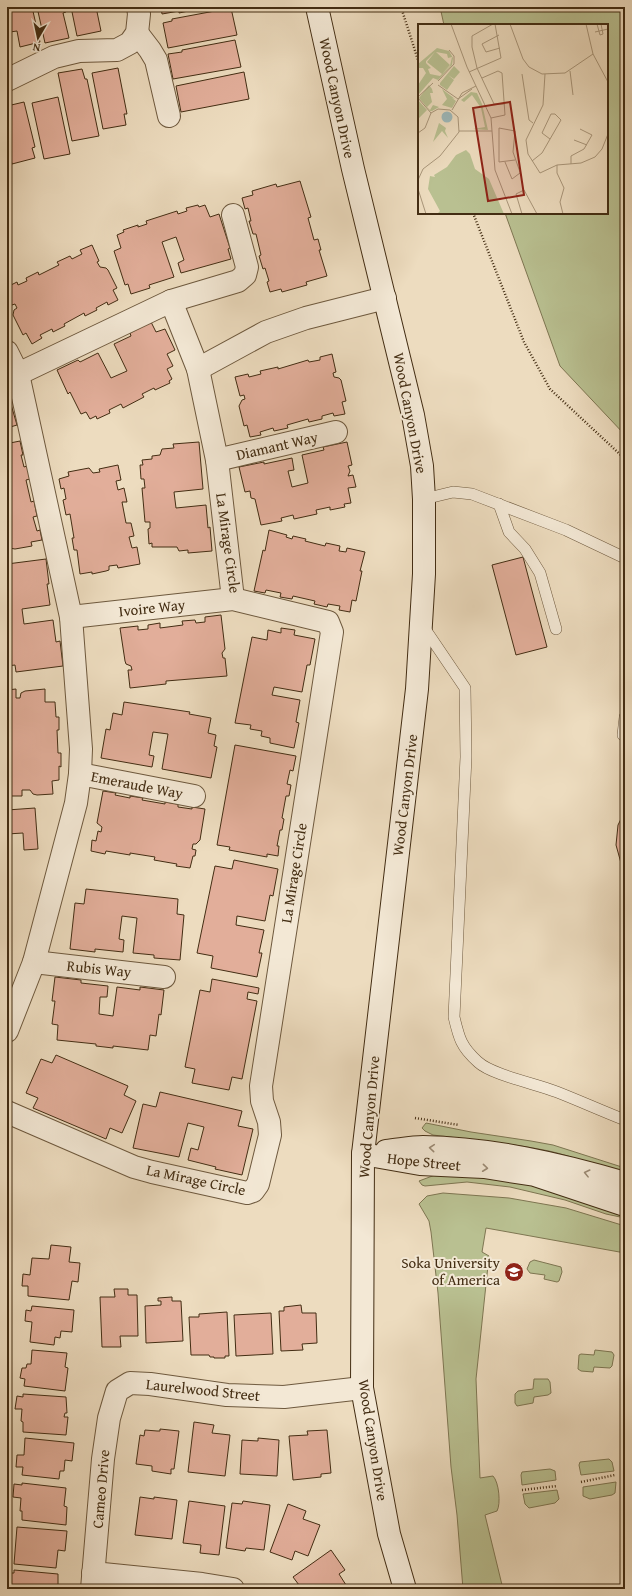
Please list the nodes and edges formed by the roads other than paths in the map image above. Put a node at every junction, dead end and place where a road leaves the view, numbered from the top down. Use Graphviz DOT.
graph roads {
  1 [pos="138,7"];
  2 [pos="317,7"];
  3 [pos="137,33"];
  4 [pos="7,80"];
  5 [pos="168,116"];
  6 [pos="233,215"];
  7 [pos="385,298"];
  8 [pos="171,300"];
  9 [pos="7,352"];
  10 [pos="198,370"];
  11 [pos="18,374"];
  12 [pos="336,432"];
  13 [pos="217,460"];
  14 [pos="424,499"];
  15 [pos="499,504"];
  16 [pos="625,558"];
  17 [pos="233,599"];
  18 [pos="71,617"];
  19 [pos="421,624"];
  20 [pos="556,629"];
  21 [pos="625,717"];
  22 [pos="623,735"];
  23 [pos="80,774"];
  24 [pos="194,796"];
  25 [pos="34,962"];
  26 [pos="164,977"];
  27 [pos="7,1032"];
  28 [pos="7,1112"];
  29 [pos="625,1120"];
  30 [pos="363,1154"];
  31 [pos="625,1183"];
  32 [pos="625,1205"];
  33 [pos="362,1388"];
  34 [pos="118,1391"];
  35 [pos="93,1581"];
  36 [pos="233,1589"];
  37 [pos="405,1589"];
  1 -- 3 [label="street"];
  2 -- 7 [label="street, Wood Canyon Drive"];
  3 -- 4 [label="street"];
  3 -- 5 [label="street"];
  6 -- 8 [label="street"];
  7 -- 10 [label="street"];
  7 -- 14 [label="street, Wood Canyon Drive"];
  8 -- 10 [label="street, La Mirage Circle"];
  8 -- 11 [label="street"];
  9 -- 11 [label="street"];
  10 -- 13 [label="street, La Mirage Circle"];
  11 -- 18 [label="street"];
  12 -- 13 [label="street, Diamant Way"];
  13 -- 17 [label="street, La Mirage Circle"];
  14 -- 15 [label="lane"];
  14 -- 19 [label="street, Wood Canyon Drive"];
  15 -- 16 [label="lane"];
  15 -- 20 [label="lane"];
  17 -- 18 [label="street, Ivoire Way"];
  17 -- 28 [label="street, La Mirage Circle"];
  18 -- 23 [label="street"];
  19 -- 29 [label="lane"];
  19 -- 30 [label="street, Wood Canyon Drive"];
  21 -- 22 [label="lane"];
  23 -- 24 [label="street, Emeraude Way"];
  23 -- 25 [label="street"];
  25 -- 26 [label="street, Rubis Way"];
  25 -- 27 [label="street"];
  31 -- 30 [label="street, Hope Street, one-way"];
  30 -- 32 [label="street, Hope Street, one-way"];
  30 -- 33 [label="street, Wood Canyon Drive"];
  33 -- 34 [label="street, Laurelwood Street"];
  33 -- 37 [label="street, Wood Canyon Drive"];
  34 -- 35 [label="street, Cameo Drive"];
  35 -- 36 [label="street"];
}
